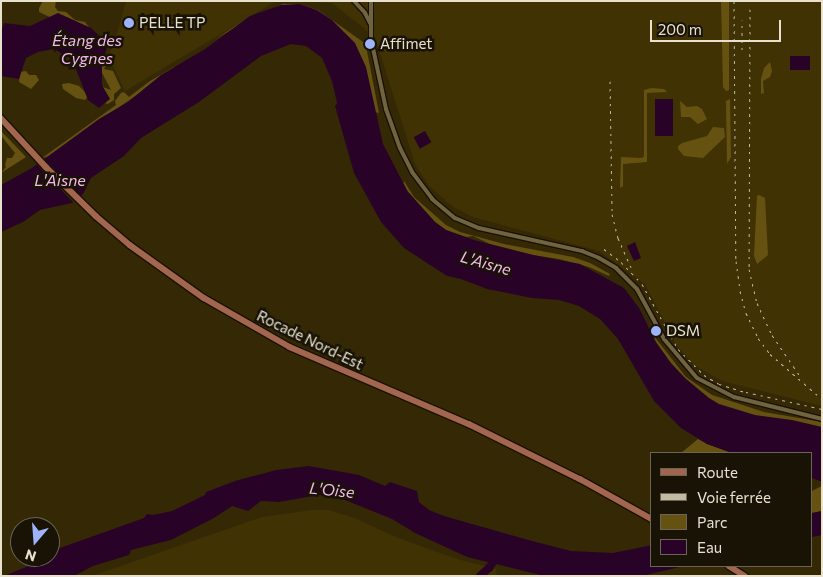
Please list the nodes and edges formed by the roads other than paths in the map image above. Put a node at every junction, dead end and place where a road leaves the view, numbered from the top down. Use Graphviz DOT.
graph roads {
  1 [pos="369,1"];
  2 [pos="357,3"];
  3 [pos="372,25"];
  4 [pos="1,118"];
  5 [pos="822,419"];
  6 [pos="650,518"];
  7 [pos="731,567"];
  8 [pos="745,576"];
  1 -- 2 [label="street"];
  1 -- 3 [label="street"];
  2 -- 3 [label="street"];
  3 -- 5 [label="street"];
  4 -- 6 [label="main road, Rocade Nord-Est"];
  7 -- 8 [label="main road"];
}
